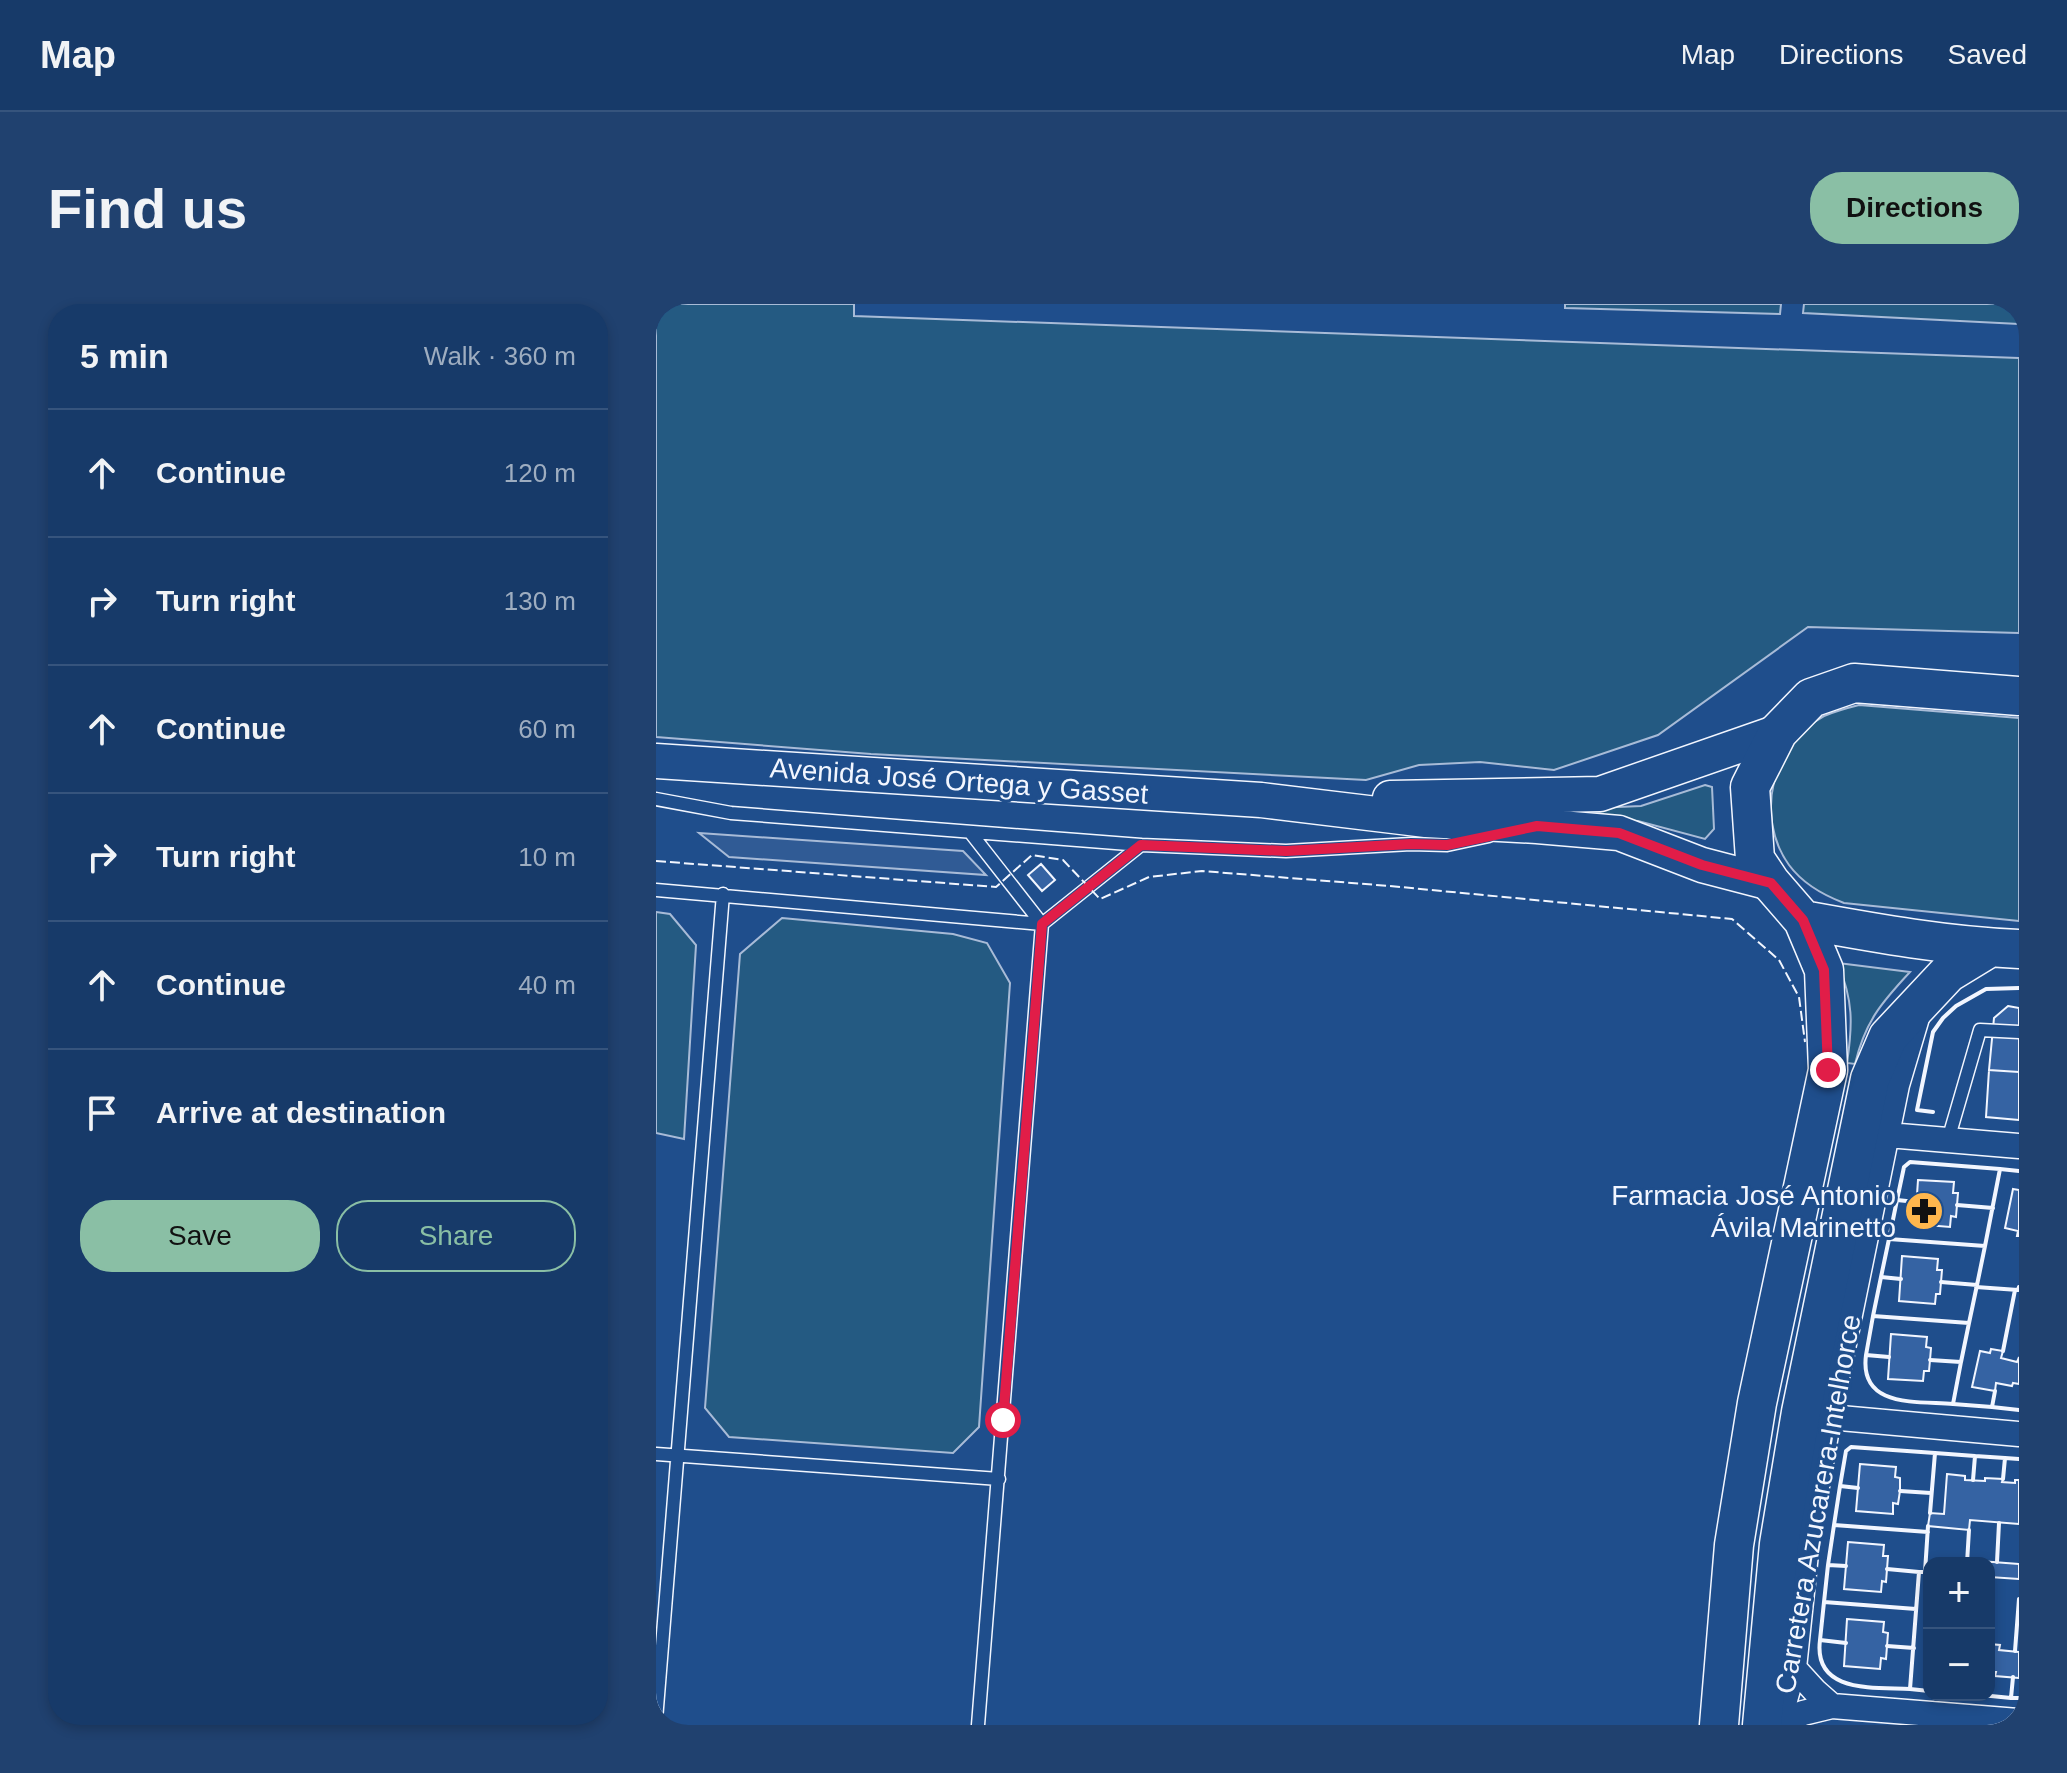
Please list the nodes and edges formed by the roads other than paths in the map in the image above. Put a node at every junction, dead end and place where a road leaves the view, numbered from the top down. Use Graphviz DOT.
graph roads {
  1 [pos="2019,696"];
  2 [pos="1778,732"];
  3 [pos="656,761"];
  4 [pos="656,799"];
  5 [pos="1261,800"];
  6 [pos="1537,826"];
  7 [pos="970,832"];
  8 [pos="1141,845"];
  9 [pos="1771,883"];
  10 [pos="656,890"];
  11 [pos="723,894"];
  12 [pos="1803,920"];
  13 [pos="1042,924"];
  14 [pos="2004,949"];
  15 [pos="1922,1003"];
  16 [pos="2019,1032"];
  17 [pos="1888,1135"];
  18 [pos="1948,1140"];
  19 [pos="2019,1146"];
  20 [pos="1829,1417"];
  21 [pos="2019,1434"];
  22 [pos="656,1454"];
  23 [pos="677,1455"];
  24 [pos="999,1479"];
  25 [pos="1794,1668"];
  26 [pos="1832,1706"];
  27 [pos="656,1720"];
  28 [pos="2019,1721"];
  29 [pos="978,1725"];
  30 [pos="1719,1725"];
  31 [pos="1762,1725"];
  32 [pos="1779,1725"];
  1 -- 2 [label="main road"];
  2 -- 5 [label="main road, Avenida José Ortega y Gasset"];
  2 -- 9 [label="main road"];
  3 -- 5 [label="main road, Avenida José Ortega y Gasset"];
  4 -- 7 [label="lane"];
  5 -- 6 [label="main road, Avenida José Ortega y Gasset"];
  6 -- 8 [label="lane"];
  6 -- 9 [label="main road, Avenida José Ortega y Gasset"];
  7 -- 8 [label="lane"];
  7 -- 13 [label="lane"];
  8 -- 13 [label="lane"];
  9 -- 12 [label="main road"];
  10 -- 11 [label="lane"];
  11 -- 13 [label="lane"];
  11 -- 23 [label="lane"];
  12 -- 14 [label="main road"];
  12 -- 30 [label="main road"];
  13 -- 24 [label="lane"];
  14 -- 15 [label="main road, Carretera Azucarera-Intelhorce"];
  15 -- 17 [label="street, Carretera Azucarera-Intelhorce"];
  15 -- 31 [label="main road, Carretera Azucarera-Intelhorce"];
  16 -- 18 [label="lane"];
  17 -- 18 [label="street"];
  17 -- 20 [label="street, Carretera Azucarera-Intelhorce"];
  18 -- 19 [label="street"];
  20 -- 21 [label="street"];
  20 -- 25 [label="street, Carretera Azucarera-Intelhorce"];
  22 -- 23 [label="lane"];
  23 -- 24 [label="lane"];
  23 -- 27 [label="lane"];
  24 -- 29 [label="lane"];
  25 -- 26 [label="street"];
  25 -- 32 [label="street, Carretera Azucarera-Intelhorce"];
  26 -- 28 [label="street"];
  26 -- 32 [label="street"];
}
